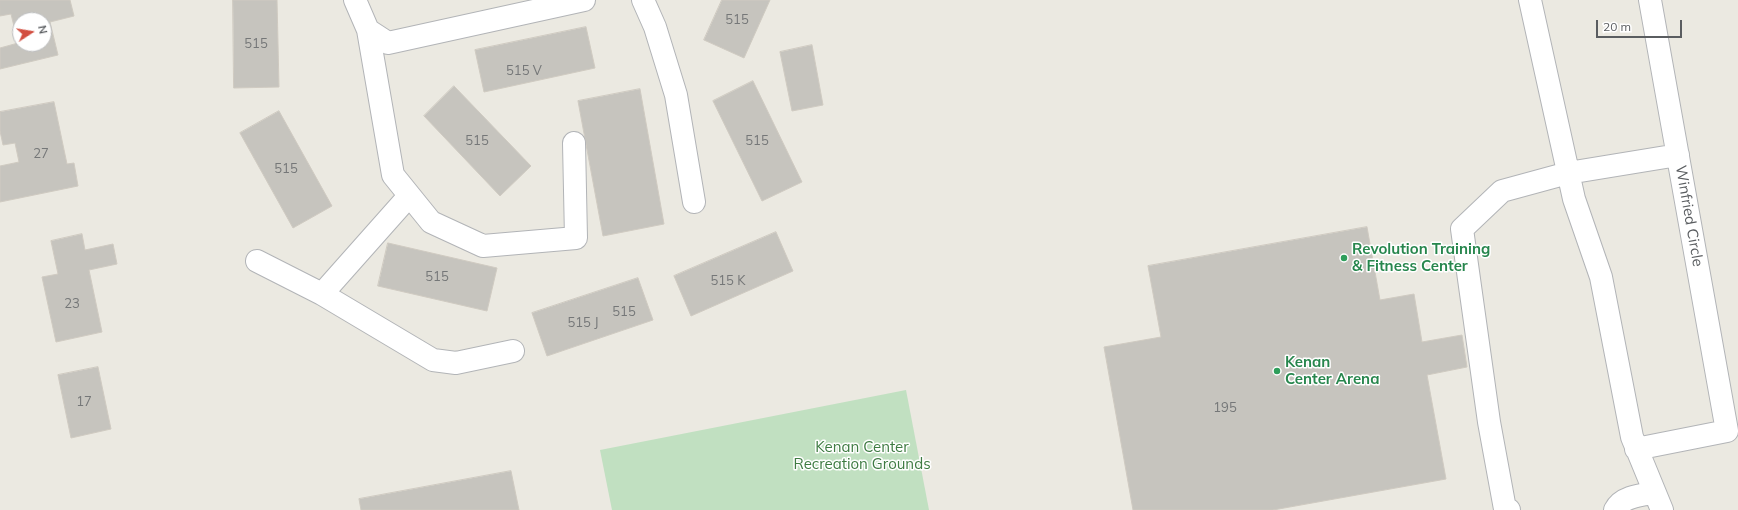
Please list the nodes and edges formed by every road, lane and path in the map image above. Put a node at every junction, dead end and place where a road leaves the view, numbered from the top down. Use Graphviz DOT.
graph roads {
  1 [pos="355,0"];
  2 [pos="584,0"];
  3 [pos="643,0"];
  4 [pos="1530,0"];
  5 [pos="1650,0"];
  6 [pos="368,30"];
  7 [pos="574,143"];
  8 [pos="1678,154"];
  9 [pos="1568,173"];
  10 [pos="409,196"];
  11 [pos="694,202"];
  12 [pos="257,261"];
  13 [pos="322,294"];
  14 [pos="513,351"];
  15 [pos="1636,449"];
  16 [pos="1659,502"];
  17 [pos="1509,510"];
  18 [pos="1616,510"];
  1 -- 6 [label="lane"];
  2 -- 6 [label="lane"];
  3 -- 11 [label="lane"];
  4 -- 9 [label="lane"];
  5 -- 8 [label="lane, Winfried Circle"];
  6 -- 10 [label="lane"];
  7 -- 10 [label="lane"];
  8 -- 9 [label="lane"];
  8 -- 15 [label="lane, Winfried Circle"];
  9 -- 15 [label="lane"];
  9 -- 17 [label="lane"];
  10 -- 13 [label="lane"];
  12 -- 13 [label="lane"];
  13 -- 14 [label="lane"];
  15 -- 16 [label="lane"];
  16 -- 18 [label="lane"];
}
